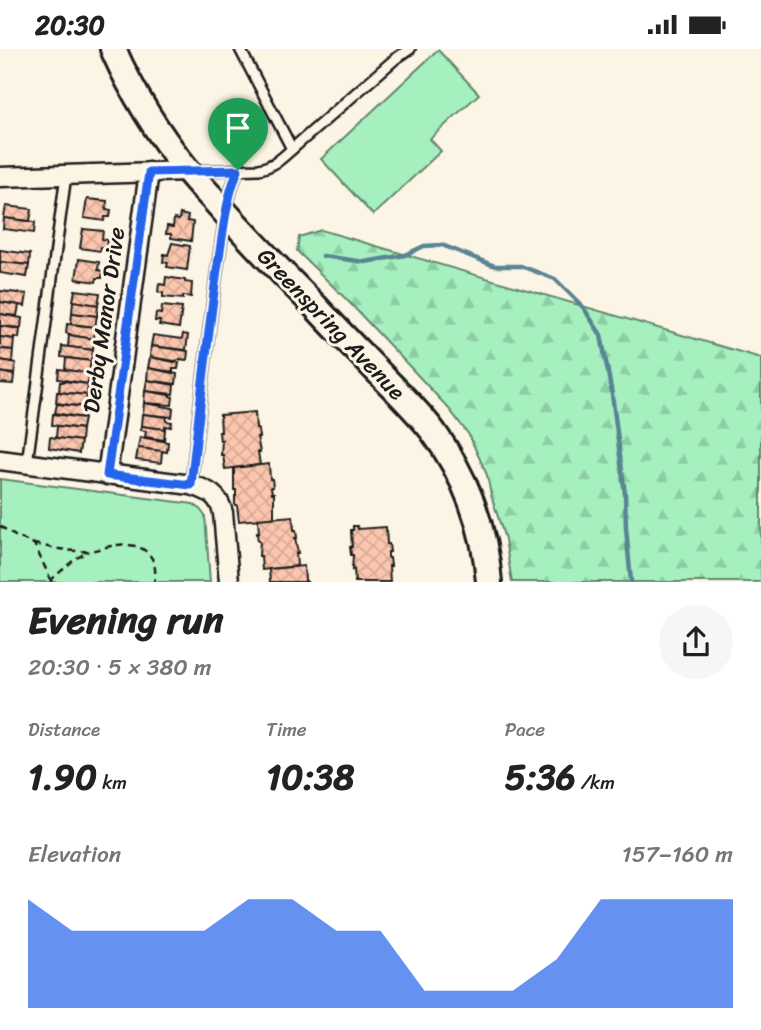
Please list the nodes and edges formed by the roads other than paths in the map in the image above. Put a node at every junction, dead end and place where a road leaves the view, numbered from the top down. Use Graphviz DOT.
graph roads {
  1 [pos="113,49"];
  2 [pos="240,49"];
  3 [pos="410,49"];
  4 [pos="292,149"];
  5 [pos="238,170"];
  6 [pos="188,171"];
  7 [pos="149,172"];
  8 [pos="66,175"];
  9 [pos="0,177"];
  10 [pos="226,213"];
  11 [pos="0,460"];
  12 [pos="27,463"];
  13 [pos="107,475"];
  14 [pos="191,485"];
  15 [pos="229,582"];
  16 [pos="489,582"];
  1 -- 6 [label="main road, Greenspring Avenue"];
  2 -- 4 [label="lane"];
  3 -- 4 [label="lane"];
  4 -- 5 [label="lane"];
  5 -- 6 [label="lane"];
  5 -- 10 [label="lane"];
  6 -- 7 [label="street"];
  6 -- 10 [label="main road, Greenspring Avenue"];
  7 -- 8 [label="street"];
  7 -- 13 [label="street, Derby Manor Drive"];
  8 -- 9 [label="street"];
  8 -- 12 [label="lane"];
  10 -- 14 [label="lane"];
  10 -- 16 [label="main road, Greenspring Avenue"];
  11 -- 12 [label="street"];
  12 -- 13 [label="street"];
  13 -- 14 [label="street"];
  14 -- 15 [label="street"];
}
